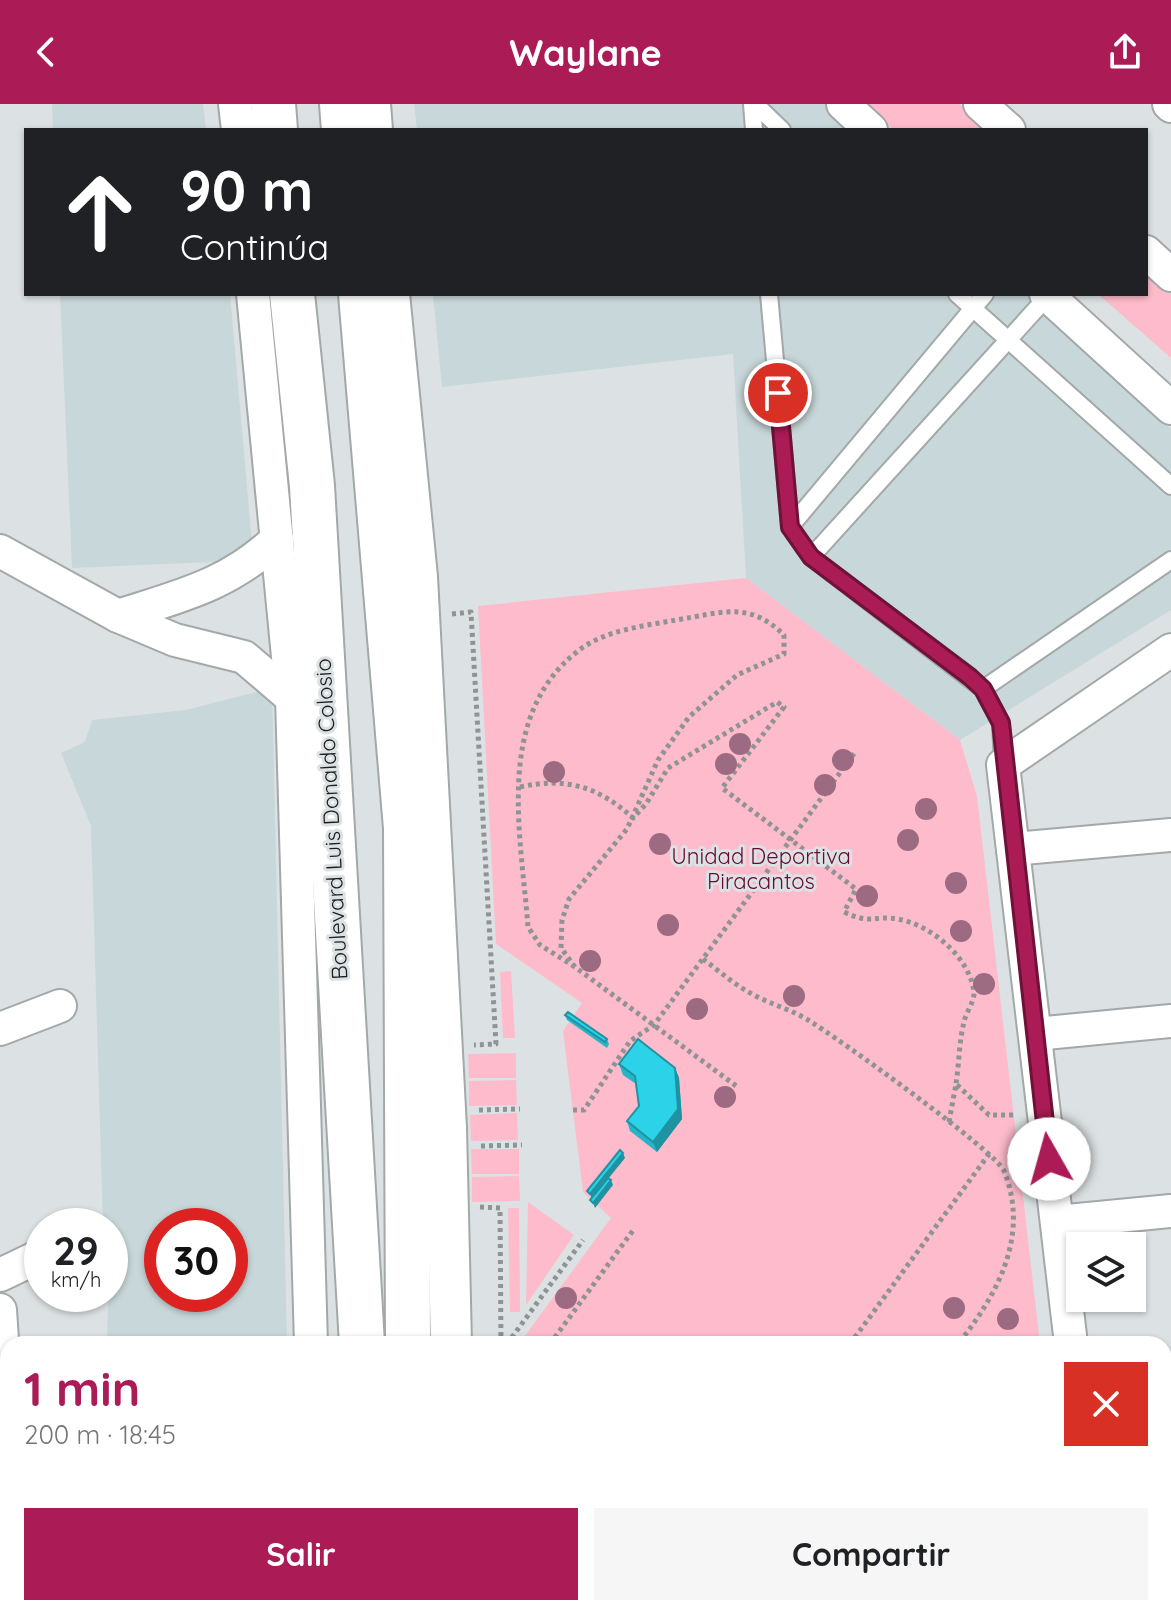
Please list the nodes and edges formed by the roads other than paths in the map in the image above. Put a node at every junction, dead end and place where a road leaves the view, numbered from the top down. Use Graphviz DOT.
graph roads {
  1 [pos="235,104"];
  2 [pos="273,104"];
  3 [pos="342,104"];
  4 [pos="370,104"];
  5 [pos="753,104"];
  6 [pos="843,104"];
  7 [pos="980,104"];
  8 [pos="238,128"];
  9 [pos="275,128"];
  10 [pos="344,128"];
  11 [pos="372,128"];
  12 [pos="754,128"];
  13 [pos="780,128"];
  14 [pos="869,128"];
  15 [pos="1007,128"];
  16 [pos="1148,254"];
  17 [pos="1171,275"];
  18 [pos="253,296"];
  19 [pos="292,296"];
  20 [pos="361,296"];
  21 [pos="389,296"];
  22 [pos="769,296"];
  23 [pos="959,296"];
  24 [pos="983,296"];
  25 [pos="1046,296"];
  26 [pos="1048,296"];
  27 [pos="973,309"];
  28 [pos="1009,339"];
  29 [pos="1171,408"];
  30 [pos="1171,486"];
  31 [pos="790,527"];
  32 [pos="277,539"];
  33 [pos="0,551"];
  34 [pos="811,557"];
  35 [pos="1171,560"];
  36 [pos="118,616"];
  37 [pos="1171,650"];
  38 [pos="983,689"];
  39 [pos="292,698"];
  40 [pos="1003,765"];
  41 [pos="1171,835"];
  42 [pos="1013,849"];
  43 [pos="60,1006"];
  44 [pos="1171,1021"];
  45 [pos="0,1029"];
  46 [pos="1035,1034"];
  47 [pos="1171,1211"];
  48 [pos="1057,1222"];
  49 [pos="354,1244"];
  50 [pos="24,1264"];
  51 [pos="0,1275"];
  52 [pos="0,1310"];
  53 [pos="2,1336"];
  54 [pos="311,1336"];
  55 [pos="351,1336"];
  56 [pos="361,1336"];
  57 [pos="408,1336"];
  58 [pos="451,1336"];
  59 [pos="1070,1336"];
  1 -- 8 [label="street"];
  2 -- 9 [label="main road"];
  3 -- 10 [label="main road"];
  4 -- 11 [label="street"];
  5 -- 12 [label="lane"];
  5 -- 13 [label="lane"];
  6 -- 14 [label="street"];
  7 -- 15 [label="street"];
  16 -- 17 [label="street"];
  18 -- 32 [label="street"];
  19 -- 49 [label="main road, Boulevard Luis Donaldo Colosio"];
  20 -- 57 [label="main road"];
  21 -- 58 [label="street"];
  22 -- 31 [label="lane"];
  23 -- 27 [label="lane"];
  24 -- 27 [label="lane"];
  25 -- 28 [label="lane"];
  26 -- 29 [label="street"];
  27 -- 28 [label="lane"];
  27 -- 31 [label="lane"];
  28 -- 30 [label="lane"];
  28 -- 34 [label="lane"];
  31 -- 34 [label="lane"];
  32 -- 36 [label="street"];
  32 -- 39 [label="street"];
  33 -- 36 [label="street"];
  34 -- 38 [label="lane"];
  35 -- 38 [label="lane"];
  36 -- 39 [label="street"];
  37 -- 40 [label="street"];
  38 -- 40 [label="lane"];
  39 -- 54 [label="street"];
  40 -- 42 [label="street"];
  41 -- 42 [label="street"];
  42 -- 46 [label="street"];
  43 -- 45 [label="street"];
  44 -- 46 [label="street"];
  46 -- 48 [label="street"];
  47 -- 48 [label="street"];
  48 -- 59 [label="street"];
  49 -- 55 [label="street"];
  49 -- 56 [label="main road, Boulevard Luis Donaldo Colosio"];
  50 -- 51 [label="street"];
  52 -- 53 [label="street"];
}
